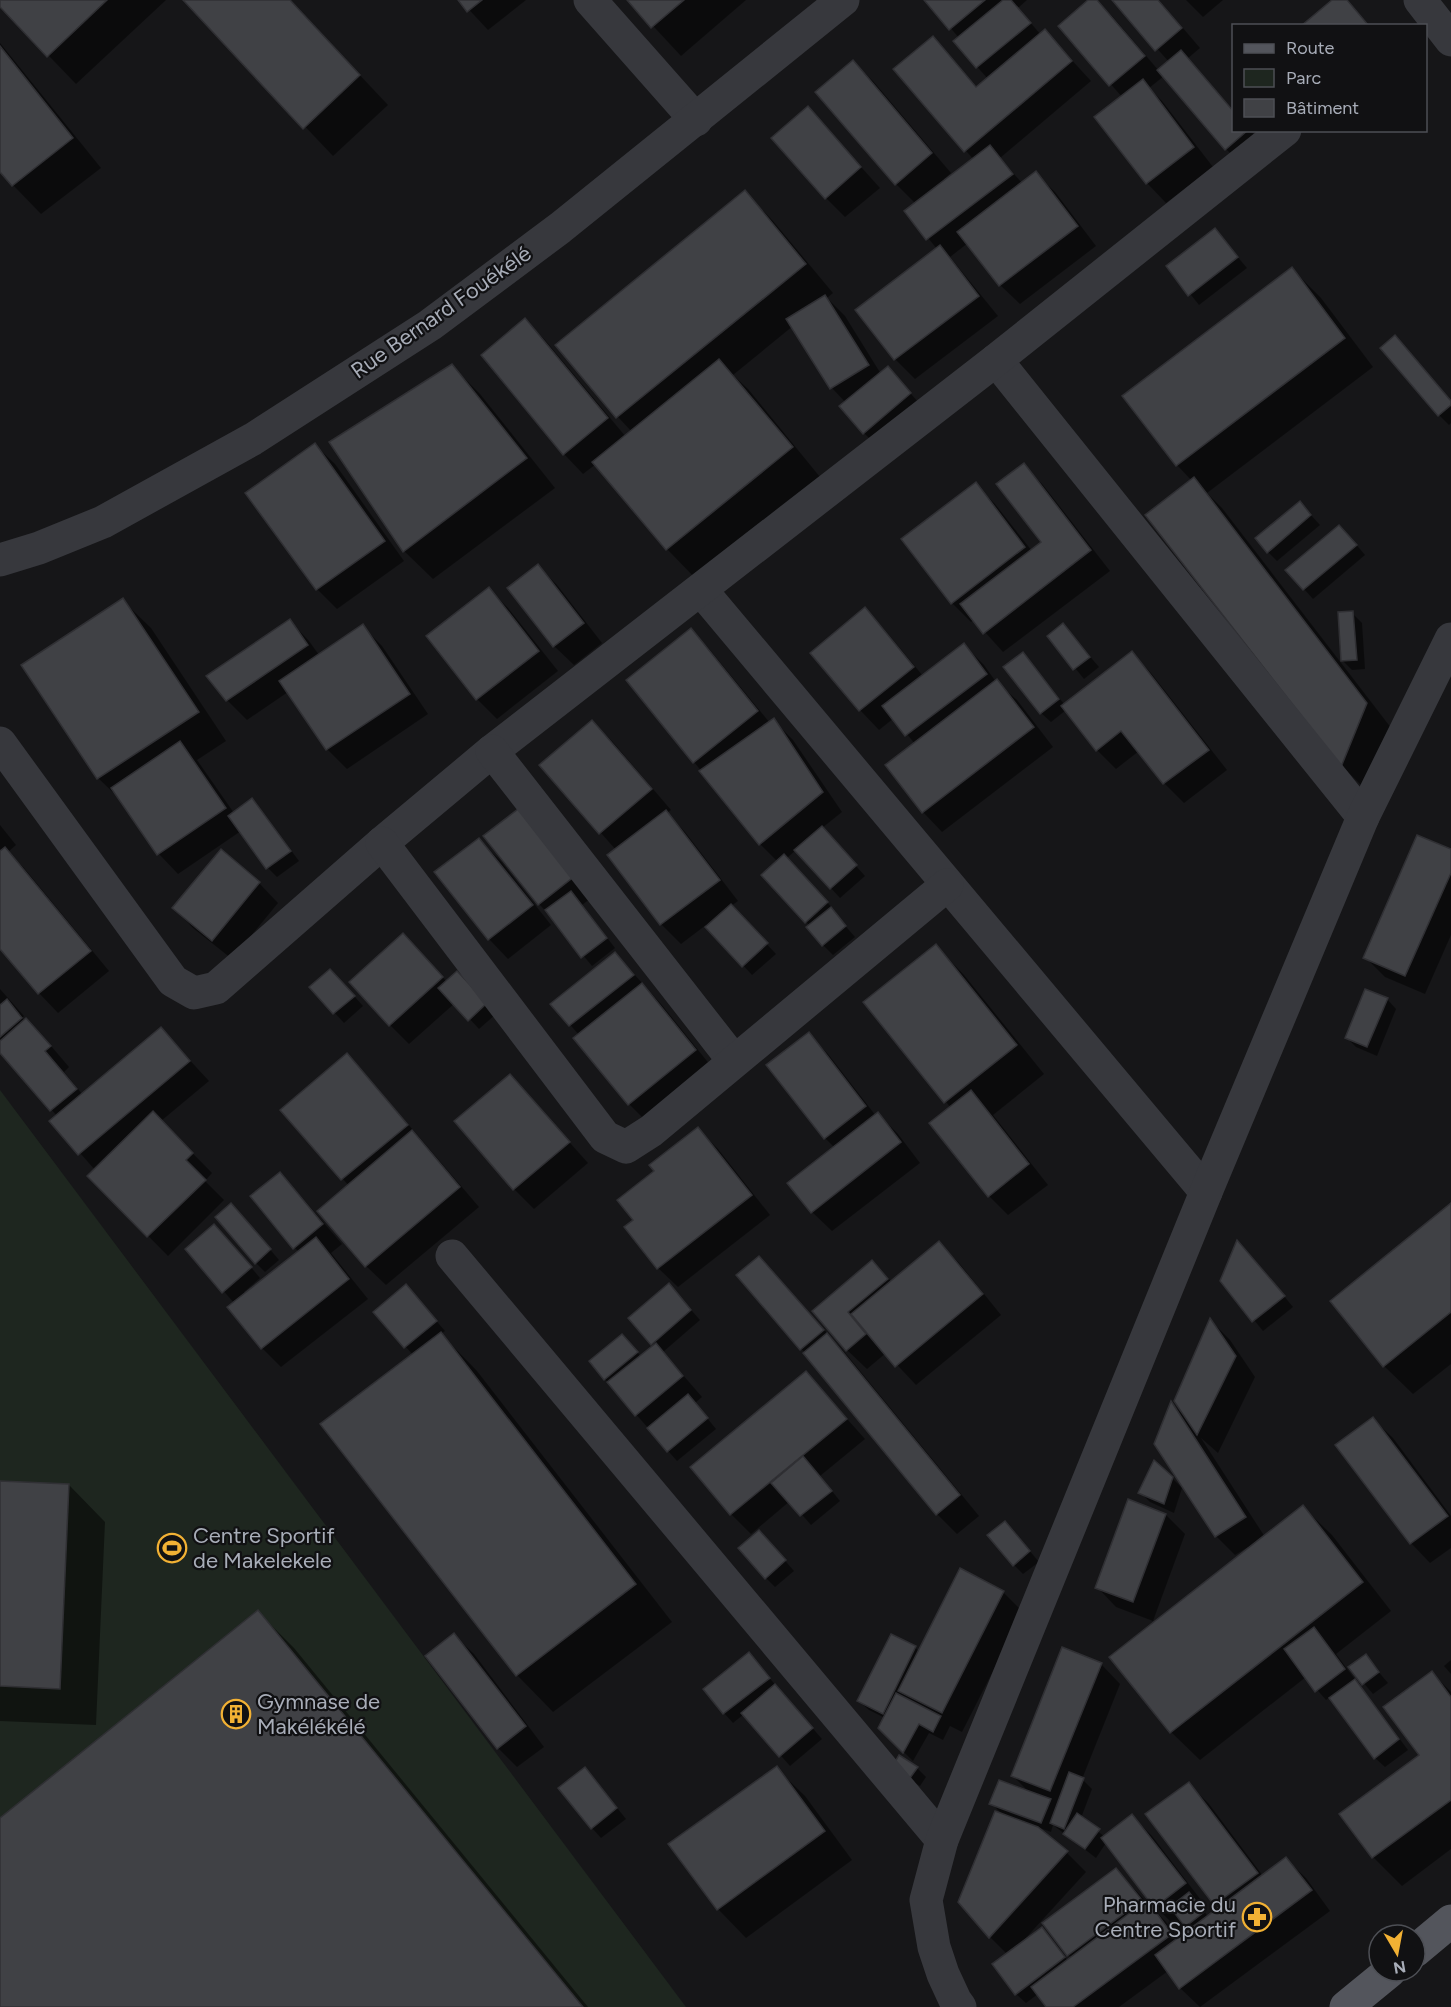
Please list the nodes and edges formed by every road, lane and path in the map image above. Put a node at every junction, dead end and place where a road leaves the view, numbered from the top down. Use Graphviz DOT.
graph roads {
  1 [pos="590,0"];
  2 [pos="843,0"];
  3 [pos="1420,12"];
  4 [pos="1451,40"];
  5 [pos="696,120"];
  6 [pos="1282,132"];
  7 [pos="996,360"];
  8 [pos="0,560"];
  9 [pos="701,590"];
  10 [pos="1451,639"];
  11 [pos="0,742"];
  12 [pos="492,751"];
  13 [pos="1363,817"];
  14 [pos="382,843"];
  15 [pos="947,885"];
  16 [pos="734,1061"];
  17 [pos="1206,1192"];
  18 [pos="452,1256"];
  19 [pos="942,1840"];
  20 [pos="1451,1921"];
  21 [pos="1427,1941"];
  22 [pos="1375,1983"];
  23 [pos="960,2007"];
  24 [pos="1346,2007"];
  1 -- 5 [label="street"];
  2 -- 5 [label="street, Rue Bernard Fouékélé"];
  3 -- 4 [label="street"];
  5 -- 8 [label="street, Rue Bernard Fouékélé"];
  6 -- 7 [label="street"];
  7 -- 9 [label="street"];
  7 -- 13 [label="street"];
  9 -- 12 [label="street"];
  9 -- 15 [label="street"];
  10 -- 13 [label="street"];
  11 -- 14 [label="street"];
  12 -- 14 [label="street"];
  12 -- 16 [label="street"];
  13 -- 17 [label="street"];
  14 -- 16 [label="street"];
  15 -- 16 [label="street"];
  15 -- 17 [label="street"];
  17 -- 19 [label="street"];
  18 -- 19 [label="street"];
  19 -- 23 [label="street"];
  20 -- 21 [label="main road"];
  22 -- 24 [label="main road"];
}
